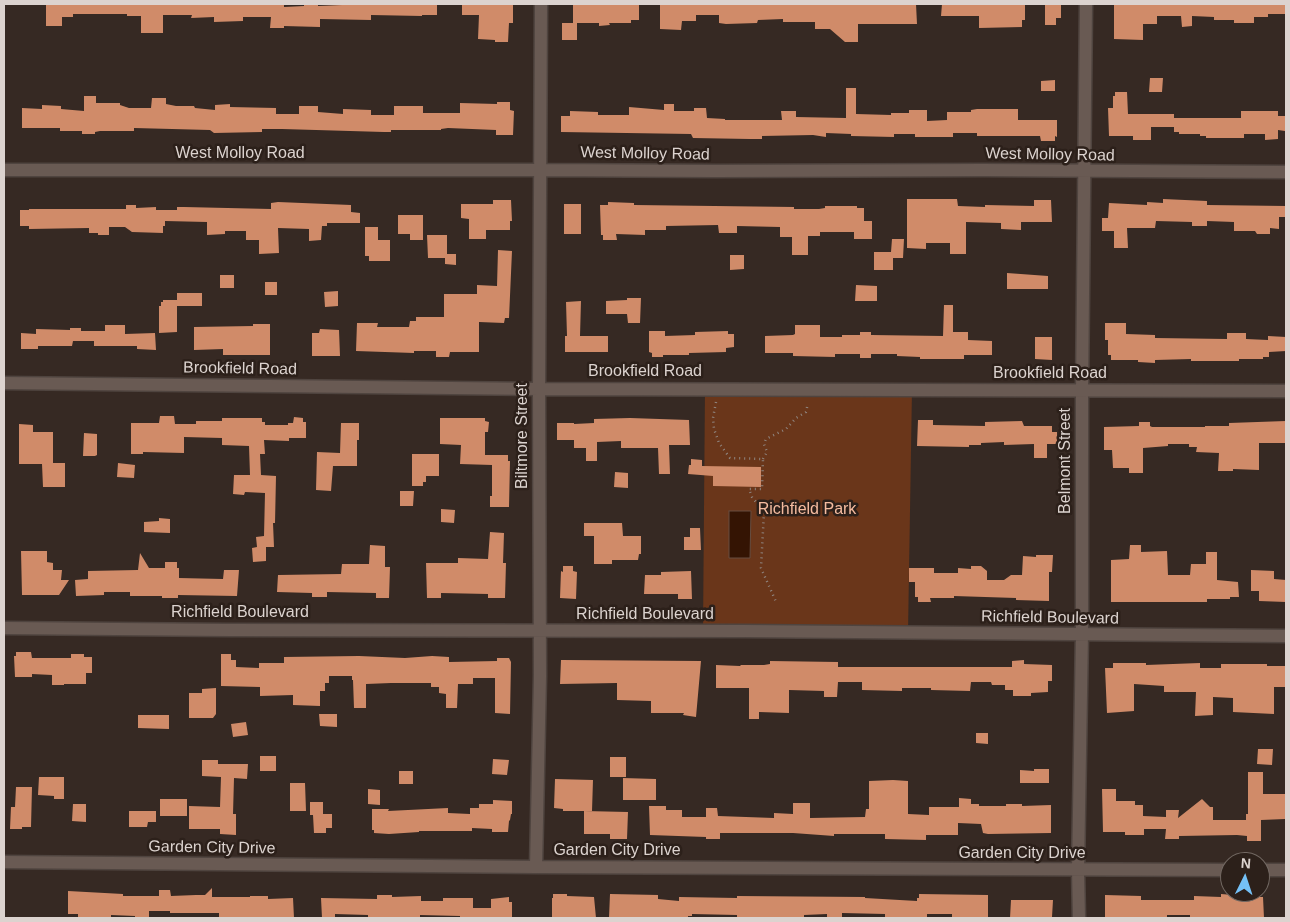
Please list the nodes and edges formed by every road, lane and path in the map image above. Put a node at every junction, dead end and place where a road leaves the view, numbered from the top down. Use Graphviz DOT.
graph roads {
  1 [pos="542,4"];
  2 [pos="1086,4"];
  3 [pos="4,170"];
  4 [pos="540,170"];
  5 [pos="1085,171"];
  6 [pos="1286,172"];
  7 [pos="4,383"];
  8 [pos="539,388"];
  9 [pos="717,388"];
  10 [pos="810,389"];
  11 [pos="1082,390"];
  12 [pos="1286,391"];
  13 [pos="763,459"];
  14 [pos="777,604"];
  15 [pos="4,628"];
  16 [pos="539,631"];
  17 [pos="1082,634"];
  18 [pos="1286,636"];
  19 [pos="4,862"];
  20 [pos="536,867"];
  21 [pos="1078,870"];
  22 [pos="1220,870"];
  23 [pos="1270,870"];
  24 [pos="1286,870"];
  25 [pos="1079,918"];
  1 -- 4 [label="street, Biltmore Street"];
  2 -- 5 [label="street, Belmont Street"];
  3 -- 4 [label="street, West Molloy Road"];
  4 -- 5 [label="street, West Molloy Road"];
  4 -- 8 [label="street, Biltmore Street"];
  5 -- 6 [label="street, West Molloy Road"];
  5 -- 11 [label="street, Belmont Street"];
  7 -- 8 [label="street, Brookfield Road"];
  8 -- 9 [label="street, Brookfield Road"];
  8 -- 16 [label="street, Biltmore Street"];
  9 -- 10 [label="street, Brookfield Road"];
  9 -- 13 [label="path"];
  10 -- 11 [label="street, Brookfield Road"];
  10 -- 13 [label="path"];
  11 -- 12 [label="street, Brookfield Road"];
  11 -- 17 [label="street, Belmont Street"];
  13 -- 14 [label="path"];
  15 -- 16 [label="street, Richfield Boulevard"];
  16 -- 17 [label="street, Richfield Boulevard"];
  16 -- 20 [label="street, Biltmore Street"];
  17 -- 18 [label="street, Richfield Boulevard"];
  17 -- 21 [label="street, Belmont Street"];
  19 -- 20 [label="street, Garden City Drive"];
  20 -- 21 [label="street, Garden City Drive"];
  21 -- 22 [label="street, Garden City Drive"];
  21 -- 25 [label="street, Belmont Street"];
  23 -- 24 [label="street"];
}
